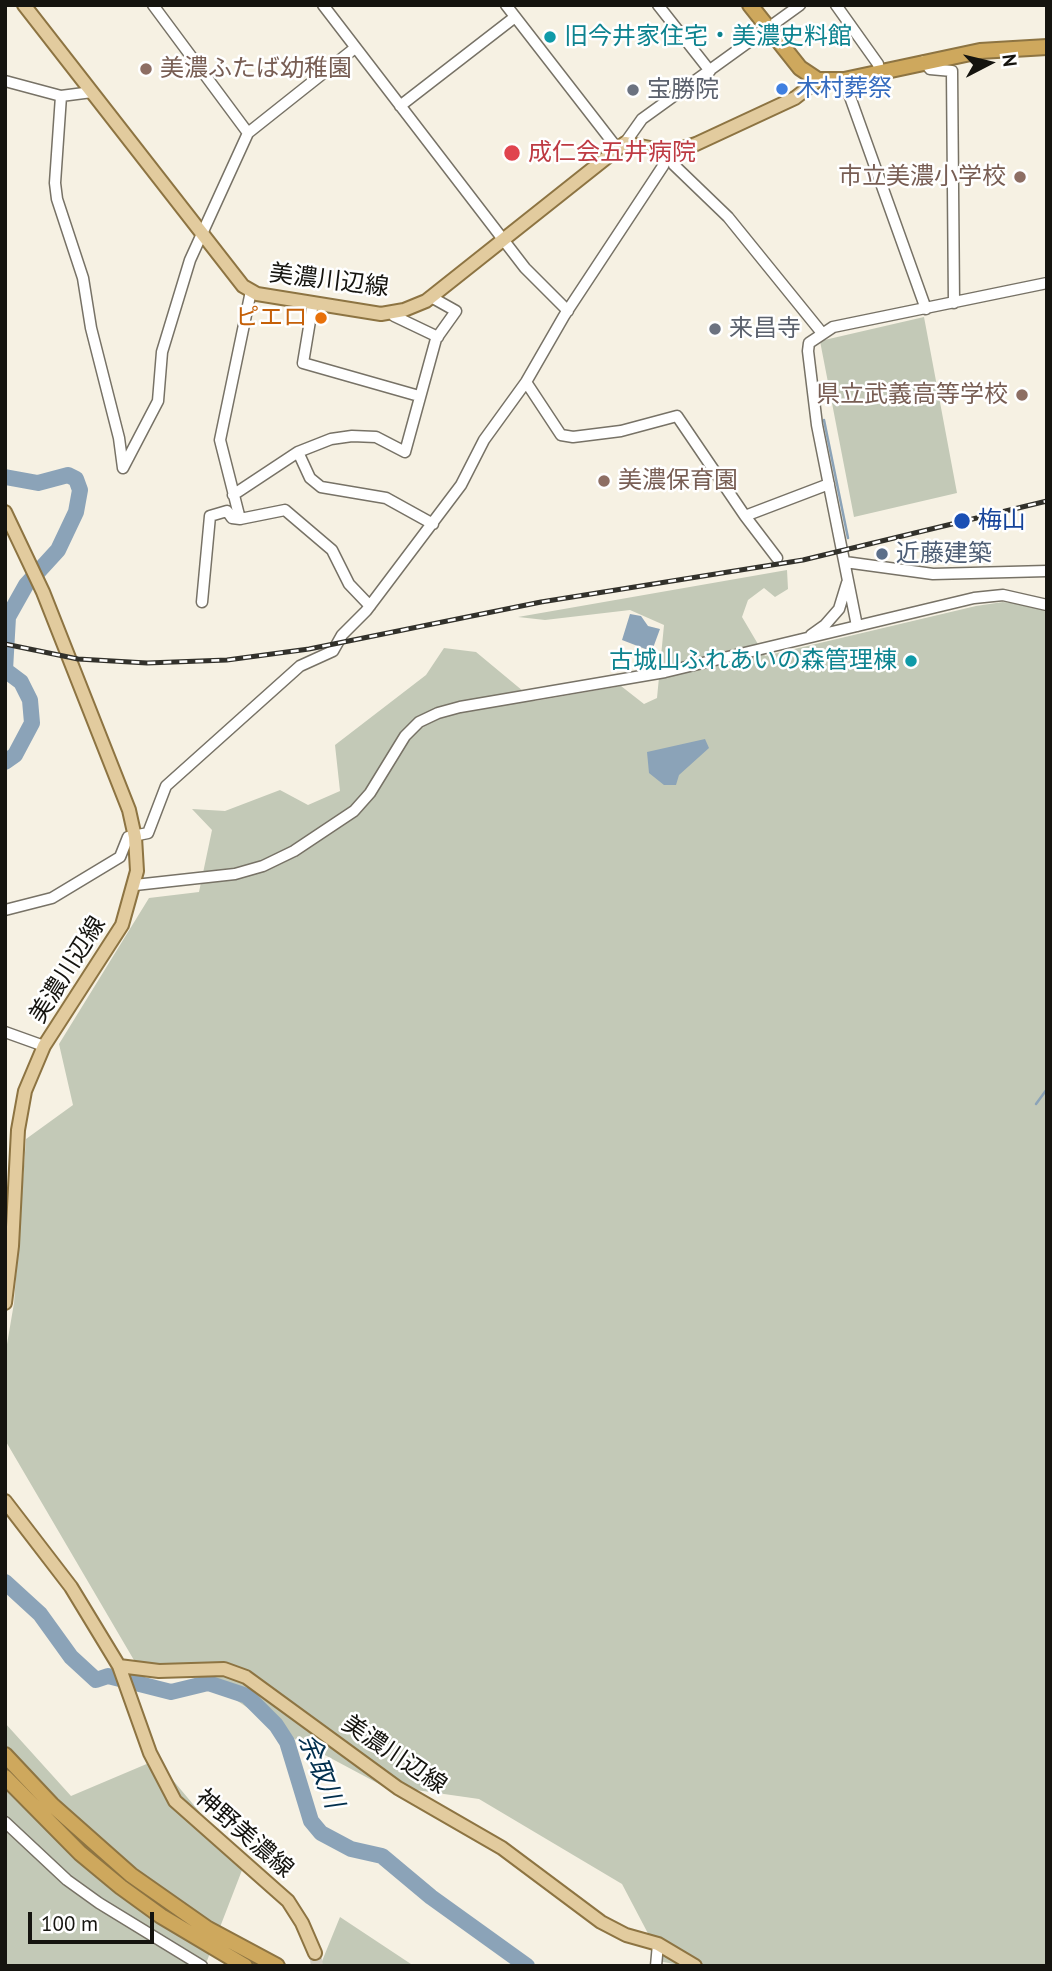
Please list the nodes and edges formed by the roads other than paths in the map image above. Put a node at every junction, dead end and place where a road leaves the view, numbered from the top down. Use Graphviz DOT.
graph roads {
  1 [pos="153,5"];
  2 [pos="323,5"];
  3 [pos="506,5"];
  4 [pos="658,5"];
  5 [pos="750,5"];
  6 [pos="800,5"];
  7 [pos="836,5"];
  8 [pos="30,7"];
  9 [pos="515,17"];
  10 [pos="768,29"];
  11 [pos="1047,47"];
  12 [pos="355,48"];
  13 [pos="924,61"];
  14 [pos="879,70"];
  15 [pos="710,71"];
  16 [pos="818,80"];
  17 [pos="844,80"];
  18 [pos="5,81"];
  19 [pos="92,92"];
  20 [pos="61,96"];
  21 [pos="400,106"];
  22 [pos="248,133"];
  23 [pos="621,146"];
  24 [pos="670,152"];
  25 [pos="200,233"];
  26 [pos="503,237"];
  27 [pos="1047,283"];
  28 [pos="251,291"];
  29 [pos="431,297"];
  30 [pos="313,303"];
  31 [pos="954,303"];
  32 [pos="926,309"];
  33 [pos="568,310"];
  34 [pos="393,312"];
  35 [pos="819,335"];
  36 [pos="438,337"];
  37 [pos="526,382"];
  38 [pos="419,396"];
  39 [pos="298,452"];
  40 [pos="829,484"];
  41 [pos="233,495"];
  42 [pos="5,512"];
  43 [pos="745,516"];
  44 [pos="240,519"];
  45 [pos="433,524"];
  46 [pos="777,558"];
  47 [pos="845,562"];
  48 [pos="1047,571"];
  49 [pos="848,577"];
  50 [pos="202,602"];
  51 [pos="1047,605"];
  52 [pos="370,606"];
  53 [pos="857,626"];
  54 [pos="805,639"];
  55 [pos="135,837"];
  56 [pos="135,885"];
  57 [pos="5,910"];
  58 [pos="5,1032"];
  59 [pos="44,1046"];
  60 [pos="5,1303"];
  61 [pos="5,1501"];
  62 [pos="121,1670"];
  63 [pos="5,1755"];
  64 [pos="5,1777"];
  65 [pos="5,1822"];
  66 [pos="658,1944"];
  67 [pos="315,1953"];
  68 [pos="202,1966"];
  69 [pos="244,1966"];
  70 [pos="277,1966"];
  71 [pos="656,1966"];
  72 [pos="695,1966"];
  1 -- 22 [label="street"];
  2 -- 12 [label="street"];
  3 -- 9 [label="street"];
  4 -- 15 [label="street"];
  5 -- 10 [label="highway"];
  6 -- 10 [label="street"];
  7 -- 14 [label="street"];
  8 -- 19 [label="main road, 美濃川辺線"];
  9 -- 21 [label="street"];
  9 -- 23 [label="street"];
  10 -- 15 [label="street"];
  10 -- 16 [label="highway"];
  11 -- 13 [label="highway"];
  12 -- 21 [label="street"];
  12 -- 22 [label="street"];
  13 -- 14 [label="highway"];
  13 -- 31 [label="street"];
  14 -- 17 [label="highway"];
  15 -- 23 [label="street"];
  16 -- 17 [label="highway"];
  16 -- 24 [label="main road"];
  17 -- 32 [label="street"];
  18 -- 20 [label="street"];
  19 -- 20 [label="street"];
  19 -- 25 [label="main road, 美濃川辺線"];
  20 -- 25 [label="street"];
  21 -- 26 [label="street"];
  22 -- 25 [label="street"];
  23 -- 24 [label="main road"];
  23 -- 26 [label="main road, 美濃川辺線"];
  24 -- 33 [label="street"];
  24 -- 35 [label="street"];
  25 -- 28 [label="main road, 美濃川辺線"];
  26 -- 29 [label="main road, 美濃川辺線"];
  26 -- 33 [label="street"];
  27 -- 31 [label="street"];
  28 -- 30 [label="main road, 美濃川辺線"];
  28 -- 41 [label="street"];
  29 -- 34 [label="main road, 美濃川辺線"];
  29 -- 36 [label="street"];
  30 -- 34 [label="main road, 美濃川辺線"];
  30 -- 38 [label="street"];
  31 -- 32 [label="street"];
  32 -- 35 [label="street"];
  33 -- 37 [label="street"];
  34 -- 36 [label="street"];
  35 -- 40 [label="street"];
  36 -- 38 [label="street"];
  37 -- 43 [label="street"];
  37 -- 45 [label="street"];
  38 -- 39 [label="street"];
  39 -- 41 [label="street"];
  39 -- 45 [label="street"];
  40 -- 43 [label="street"];
  40 -- 47 [label="street"];
  41 -- 44 [label="street"];
  42 -- 55 [label="main road, 美濃川辺線"];
  43 -- 46 [label="street"];
  44 -- 50 [label="street"];
  44 -- 52 [label="street"];
  45 -- 52 [label="street"];
  47 -- 48 [label="street"];
  47 -- 49 [label="street"];
  49 -- 53 [label="street"];
  49 -- 54 [label="street"];
  51 -- 53 [label="street"];
  52 -- 55 [label="street"];
  53 -- 54 [label="street"];
  54 -- 56 [label="street"];
  55 -- 56 [label="main road, 美濃川辺線"];
  55 -- 57 [label="street"];
  56 -- 59 [label="main road, 美濃川辺線"];
  58 -- 59 [label="street"];
  59 -- 60 [label="main road, 美濃川辺線"];
  61 -- 62 [label="main road"];
  62 -- 66 [label="main road, 美濃川辺線"];
  62 -- 67 [label="main road, 神野美濃線"];
  63 -- 70 [label="highway"];
  64 -- 69 [label="highway"];
  65 -- 68 [label="street"];
  66 -- 71 [label="street"];
  66 -- 72 [label="main road, 美濃川辺線"];
}
